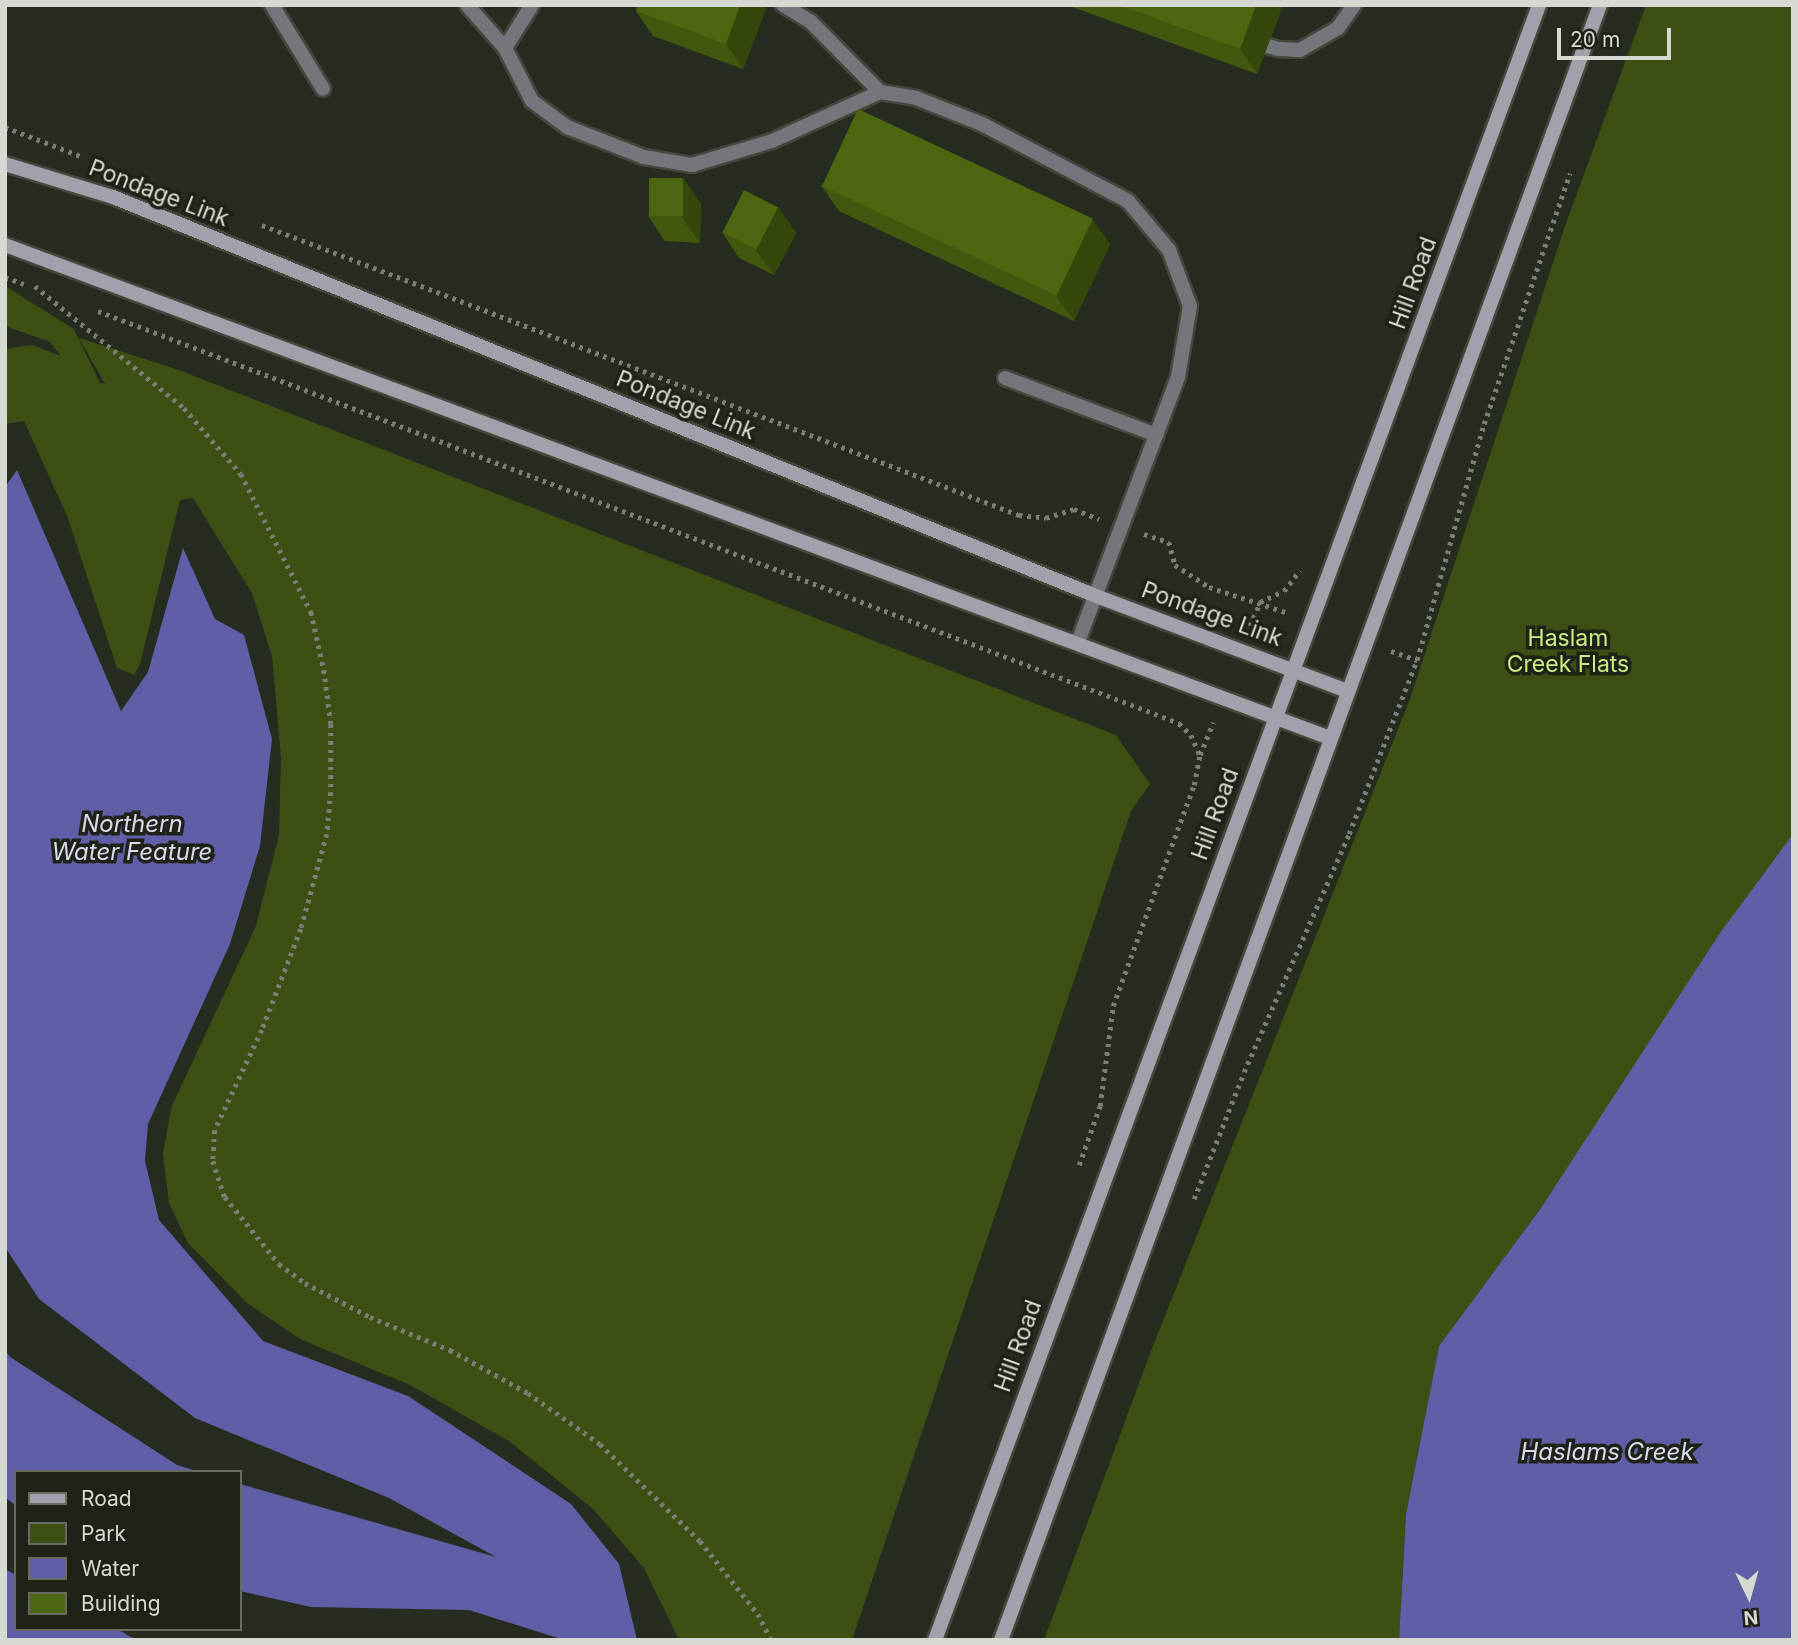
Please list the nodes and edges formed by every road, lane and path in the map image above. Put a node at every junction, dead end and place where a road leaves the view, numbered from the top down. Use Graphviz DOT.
graph roads {
  1 [pos="272,5"];
  2 [pos="467,5"];
  3 [pos="532,5"];
  4 [pos="783,5"];
  5 [pos="1354,5"];
  6 [pos="1539,5"];
  7 [pos="1600,5"];
  8 [pos="1240,37"];
  9 [pos="505,48"];
  10 [pos="324,89"];
  11 [pos="880,92"];
  12 [pos="5,127"];
  13 [pos="1574,160"];
  14 [pos="97,162"];
  15 [pos="5,163"];
  16 [pos="253,222"];
  17 [pos="5,245"];
  18 [pos="5,277"];
  19 [pos="35,287"];
  20 [pos="61,297"];
  21 [pos="87,307"];
  22 [pos="1005,378"];
  23 [pos="1157,435"];
  24 [pos="1121,527"];
  25 [pos="1097,596"];
  26 [pos="1259,602"];
  27 [pos="1079,642"];
  28 [pos="1293,668"];
  29 [pos="1348,691"];
  30 [pos="1273,718"];
  31 [pos="1330,738"];
  32 [pos="1077,1171"];
  33 [pos="1194,1200"];
  34 [pos="771,1640"];
  35 [pos="935,1640"];
  36 [pos="1001,1640"];
  1 -- 10 [label="lane"];
  2 -- 9 [label="lane"];
  3 -- 9 [label="lane"];
  4 -- 11 [label="lane"];
  5 -- 8 [label="lane"];
  6 -- 28 [label="main road, Hill Road"];
  7 -- 29 [label="main road"];
  9 -- 11 [label="lane"];
  11 -- 23 [label="lane"];
  12 -- 14 [label="path"];
  13 -- 33 [label="path"];
  15 -- 25 [label="main road, Pondage Link"];
  16 -- 24 [label="path"];
  17 -- 27 [label="main road"];
  18 -- 19 [label="path"];
  19 -- 20 [label="path"];
  19 -- 34 [label="path"];
  21 -- 32 [label="path"];
  22 -- 23 [label="lane"];
  23 -- 24 [label="lane"];
  24 -- 25 [label="lane"];
  24 -- 26 [label="path"];
  25 -- 27 [label="lane"];
  25 -- 28 [label="main road, Pondage Link"];
  27 -- 30 [label="main road"];
  28 -- 29 [label="main road, Pondage Link"];
  28 -- 30 [label="main road, Hill Road"];
  29 -- 31 [label="main road"];
  30 -- 31 [label="main road"];
  30 -- 35 [label="main road, Hill Road"];
  31 -- 36 [label="main road"];
}
